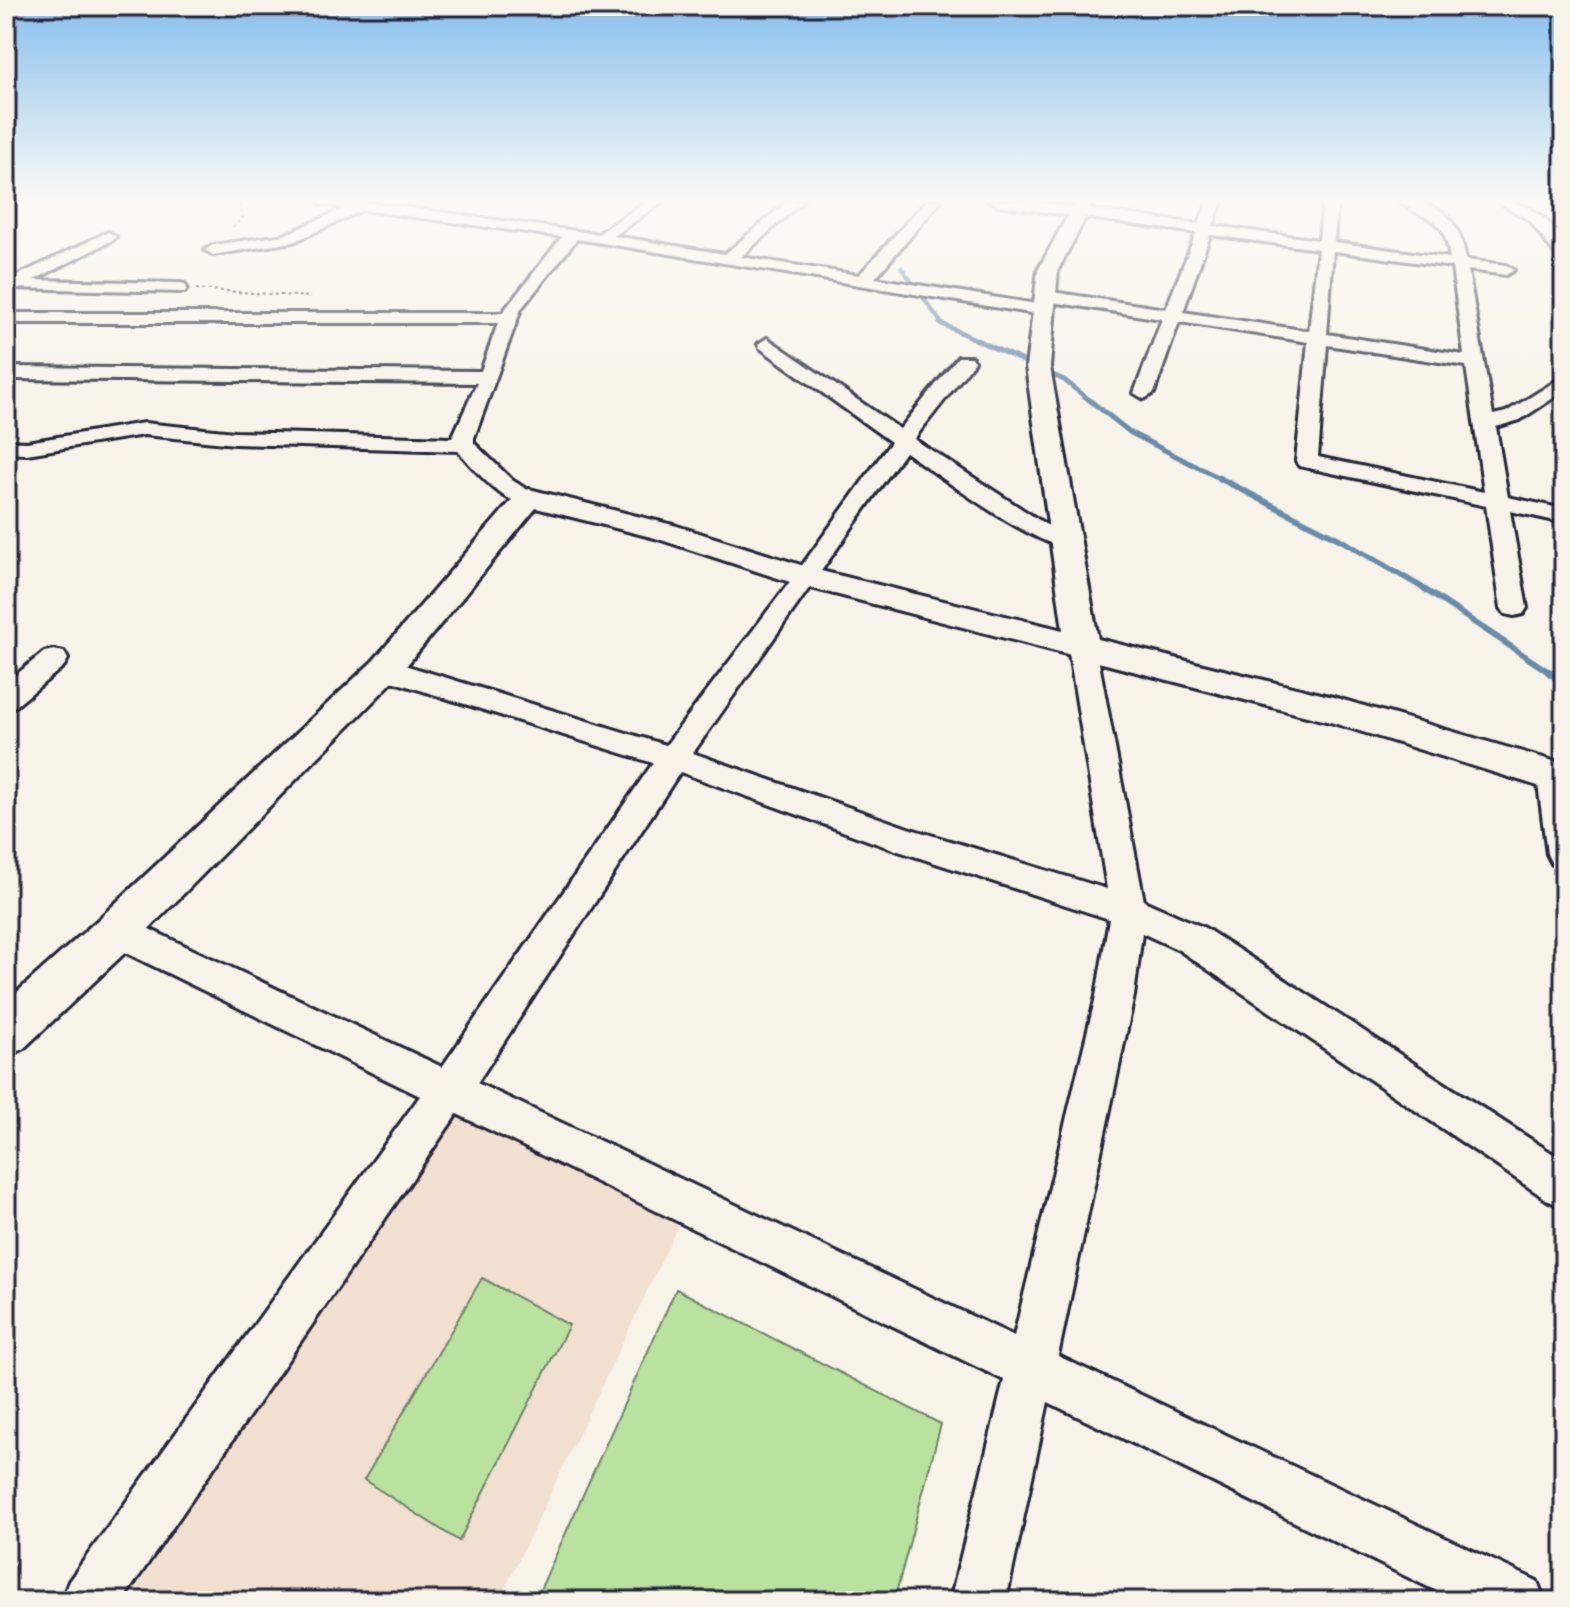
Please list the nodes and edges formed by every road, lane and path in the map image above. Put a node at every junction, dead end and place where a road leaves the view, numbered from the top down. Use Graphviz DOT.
graph roads {
  1 [pos="31,276"];
  2 [pos="539,276"];
  3 [pos="825,276"];
  4 [pos="867,276"];
  5 [pos="1047,276"];
  6 [pos="1188,276"];
  7 [pos="1324,276"];
  8 [pos="1461,276"];
  9 [pos="862,282"];
  10 [pos="9,287"];
  11 [pos="179,288"];
  12 [pos="320,297"];
  13 [pos="1044,303"];
  14 [pos="1173,316"];
  15 [pos="6,318"];
  16 [pos="509,318"];
  17 [pos="1319,338"];
  18 [pos="767,344"];
  19 [pos="965,361"];
  20 [pos="1474,362"];
  21 [pos="6,373"];
  22 [pos="489,377"];
  23 [pos="1564,382"];
  24 [pos="1144,393"];
  25 [pos="1483,424"];
  26 [pos="902,440"];
  27 [pos="464,445"];
  28 [pos="6,447"];
  29 [pos="529,498"];
  30 [pos="1495,502"];
  31 [pos="1564,516"];
  32 [pos="1065,542"];
  33 [pos="807,577"];
  34 [pos="1514,608"];
  35 [pos="1082,647"];
  36 [pos="54,659"];
  37 [pos="385,669"];
  38 [pos="6,699"];
  39 [pos="673,758"];
  40 [pos="1559,777"];
  41 [pos="1564,854"];
  42 [pos="1128,910"];
  43 [pos="117,931"];
  44 [pos="6,1033"];
  45 [pos="450,1089"];
  46 [pos="1564,1186"];
  47 [pos="1031,1370"];
  48 [pos="89,1601"];
  49 [pos="978,1601"];
  50 [pos="1517,1601"];
  1 -- 10 [label="street"];
  2 -- 16 [label="street"];
  3 -- 9 [label="street"];
  4 -- 9 [label="street"];
  5 -- 13 [label="street"];
  6 -- 14 [label="street"];
  7 -- 17 [label="street"];
  8 -- 20 [label="street"];
  9 -- 13 [label="street"];
  10 -- 11 [label="street"];
  11 -- 12 [label="path"];
  13 -- 14 [label="street"];
  13 -- 32 [label="street"];
  14 -- 17 [label="street"];
  14 -- 24 [label="street"];
  15 -- 16 [label="street"];
  16 -- 22 [label="street"];
  17 -- 20 [label="street"];
  17 -- 30 [label="street"];
  18 -- 26 [label="street"];
  19 -- 26 [label="street"];
  20 -- 25 [label="street"];
  21 -- 22 [label="street"];
  22 -- 27 [label="street"];
  23 -- 25 [label="street"];
  25 -- 30 [label="street"];
  26 -- 32 [label="street"];
  26 -- 33 [label="street"];
  27 -- 28 [label="street"];
  27 -- 29 [label="street"];
  29 -- 33 [label="street"];
  29 -- 37 [label="street"];
  30 -- 31 [label="street"];
  30 -- 34 [label="street"];
  32 -- 35 [label="street"];
  33 -- 35 [label="street"];
  33 -- 39 [label="street"];
  35 -- 40 [label="street"];
  35 -- 42 [label="street"];
  36 -- 38 [label="street"];
  37 -- 39 [label="street"];
  37 -- 43 [label="street"];
  39 -- 42 [label="street"];
  39 -- 45 [label="street"];
  40 -- 41 [label="street"];
  42 -- 46 [label="street"];
  42 -- 47 [label="street"];
  43 -- 44 [label="street"];
  43 -- 45 [label="street"];
  45 -- 47 [label="street"];
  45 -- 48 [label="street"];
  47 -- 49 [label="street"];
  47 -- 50 [label="street"];
}
